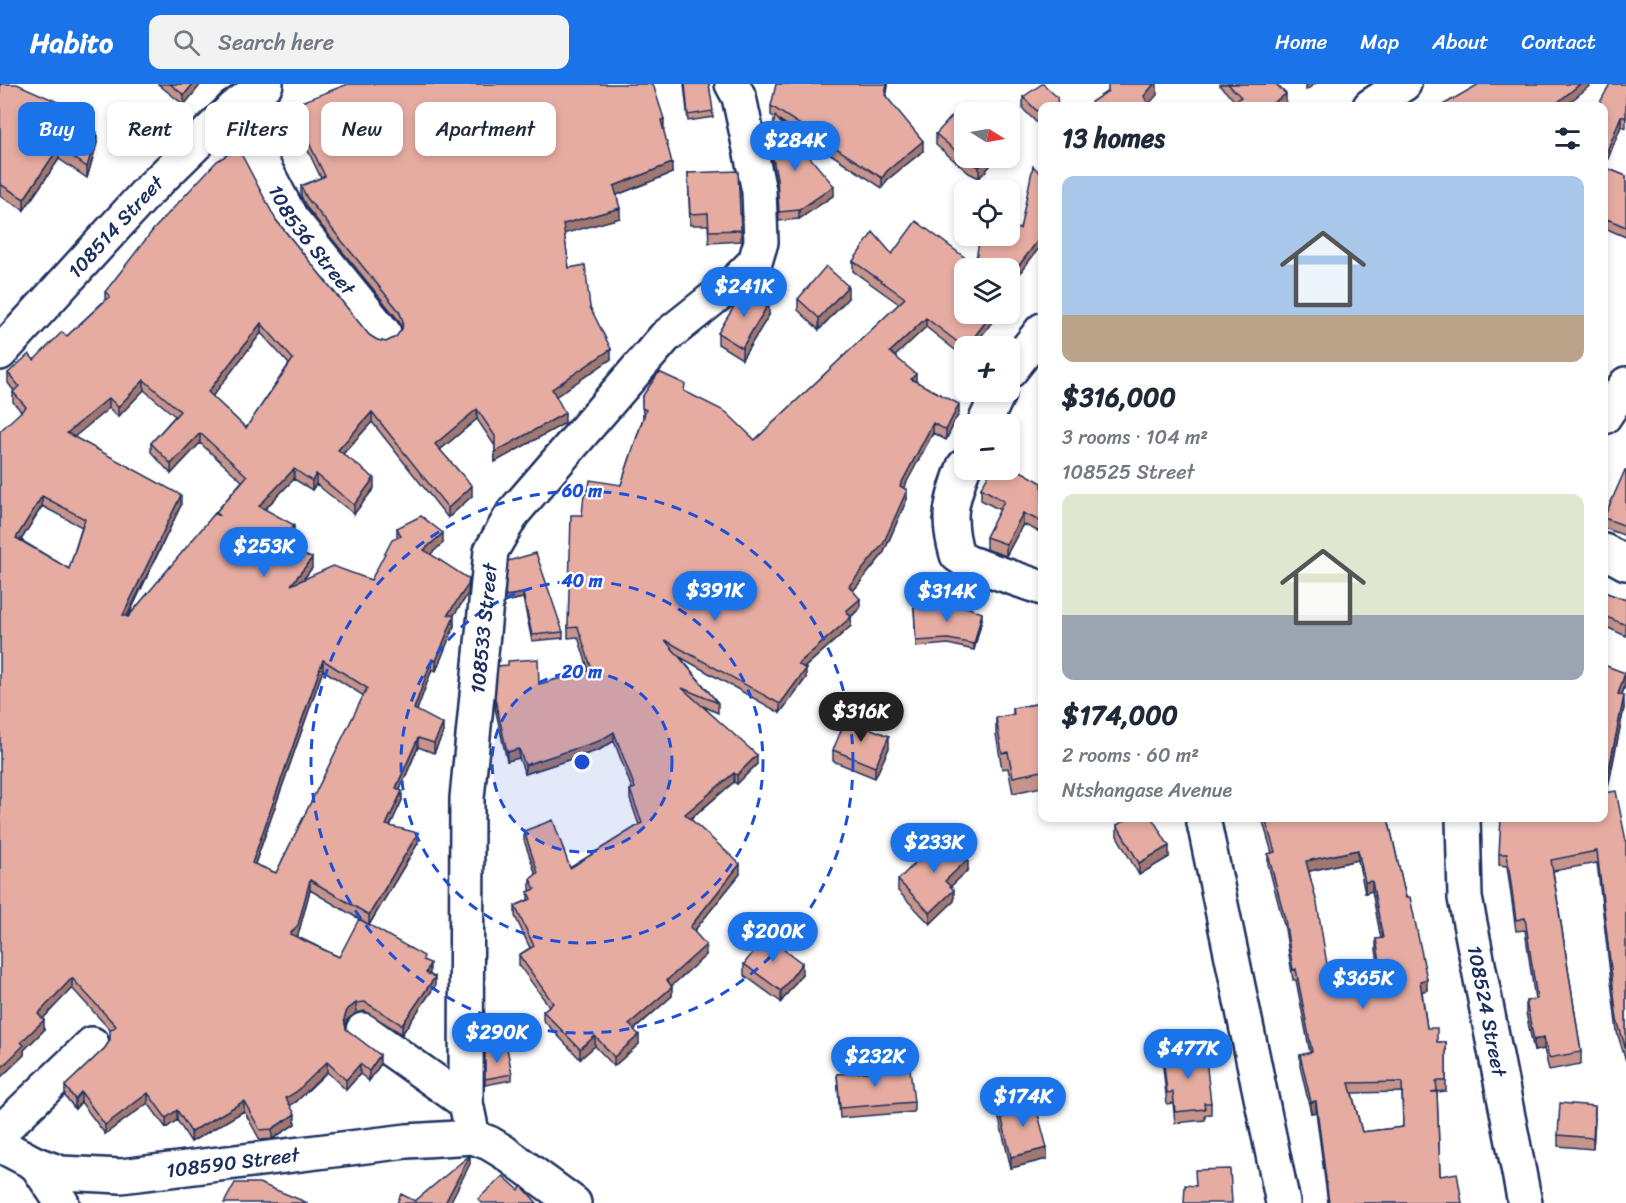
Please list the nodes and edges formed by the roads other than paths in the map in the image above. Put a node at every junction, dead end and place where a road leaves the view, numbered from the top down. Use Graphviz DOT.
graph roads {
  1 [pos="266,84"];
  2 [pos="732,84"];
  3 [pos="1404,84"];
  4 [pos="241,102"];
  5 [pos="1376,102"];
  6 [pos="205,135"];
  7 [pos="258,156"];
  8 [pos="384,333"];
  9 [pos="1038,335"];
  10 [pos="0,353"];
  11 [pos="1020,358"];
  12 [pos="1626,384"];
  13 [pos="1608,411"];
  14 [pos="959,480"];
  15 [pos="1608,553"];
  16 [pos="1626,563"];
  17 [pos="1038,587"];
  18 [pos="1204,822"];
  19 [pos="1462,822"];
  20 [pos="363,1030"];
  21 [pos="92,1044"];
  22 [pos="466,1103"];
  23 [pos="0,1132"];
  24 [pos="473,1137"];
  25 [pos="0,1145"];
  26 [pos="36,1164"];
  27 [pos="62,1203"];
  28 [pos="574,1203"];
  29 [pos="1283,1203"];
  30 [pos="1526,1203"];
  1 -- 4 [label="street, 108514 Street"];
  2 -- 22 [label="street, 108533 Street"];
  3 -- 5 [label="street"];
  6 -- 10 [label="street, 108514 Street"];
  7 -- 8 [label="street, 108536 Street"];
  9 -- 11 [label="street"];
  12 -- 13 [label="street"];
  14 -- 17 [label="street"];
  15 -- 16 [label="street"];
  18 -- 29 [label="street"];
  19 -- 30 [label="street, 108524 Street"];
  20 -- 22 [label="street"];
  21 -- 23 [label="street"];
  22 -- 24 [label="street"];
  24 -- 26 [label="street, 108590 Street"];
  24 -- 28 [label="street, 108590 Street"];
  25 -- 26 [label="street, 108590 Street"];
  26 -- 27 [label="street"];
}
